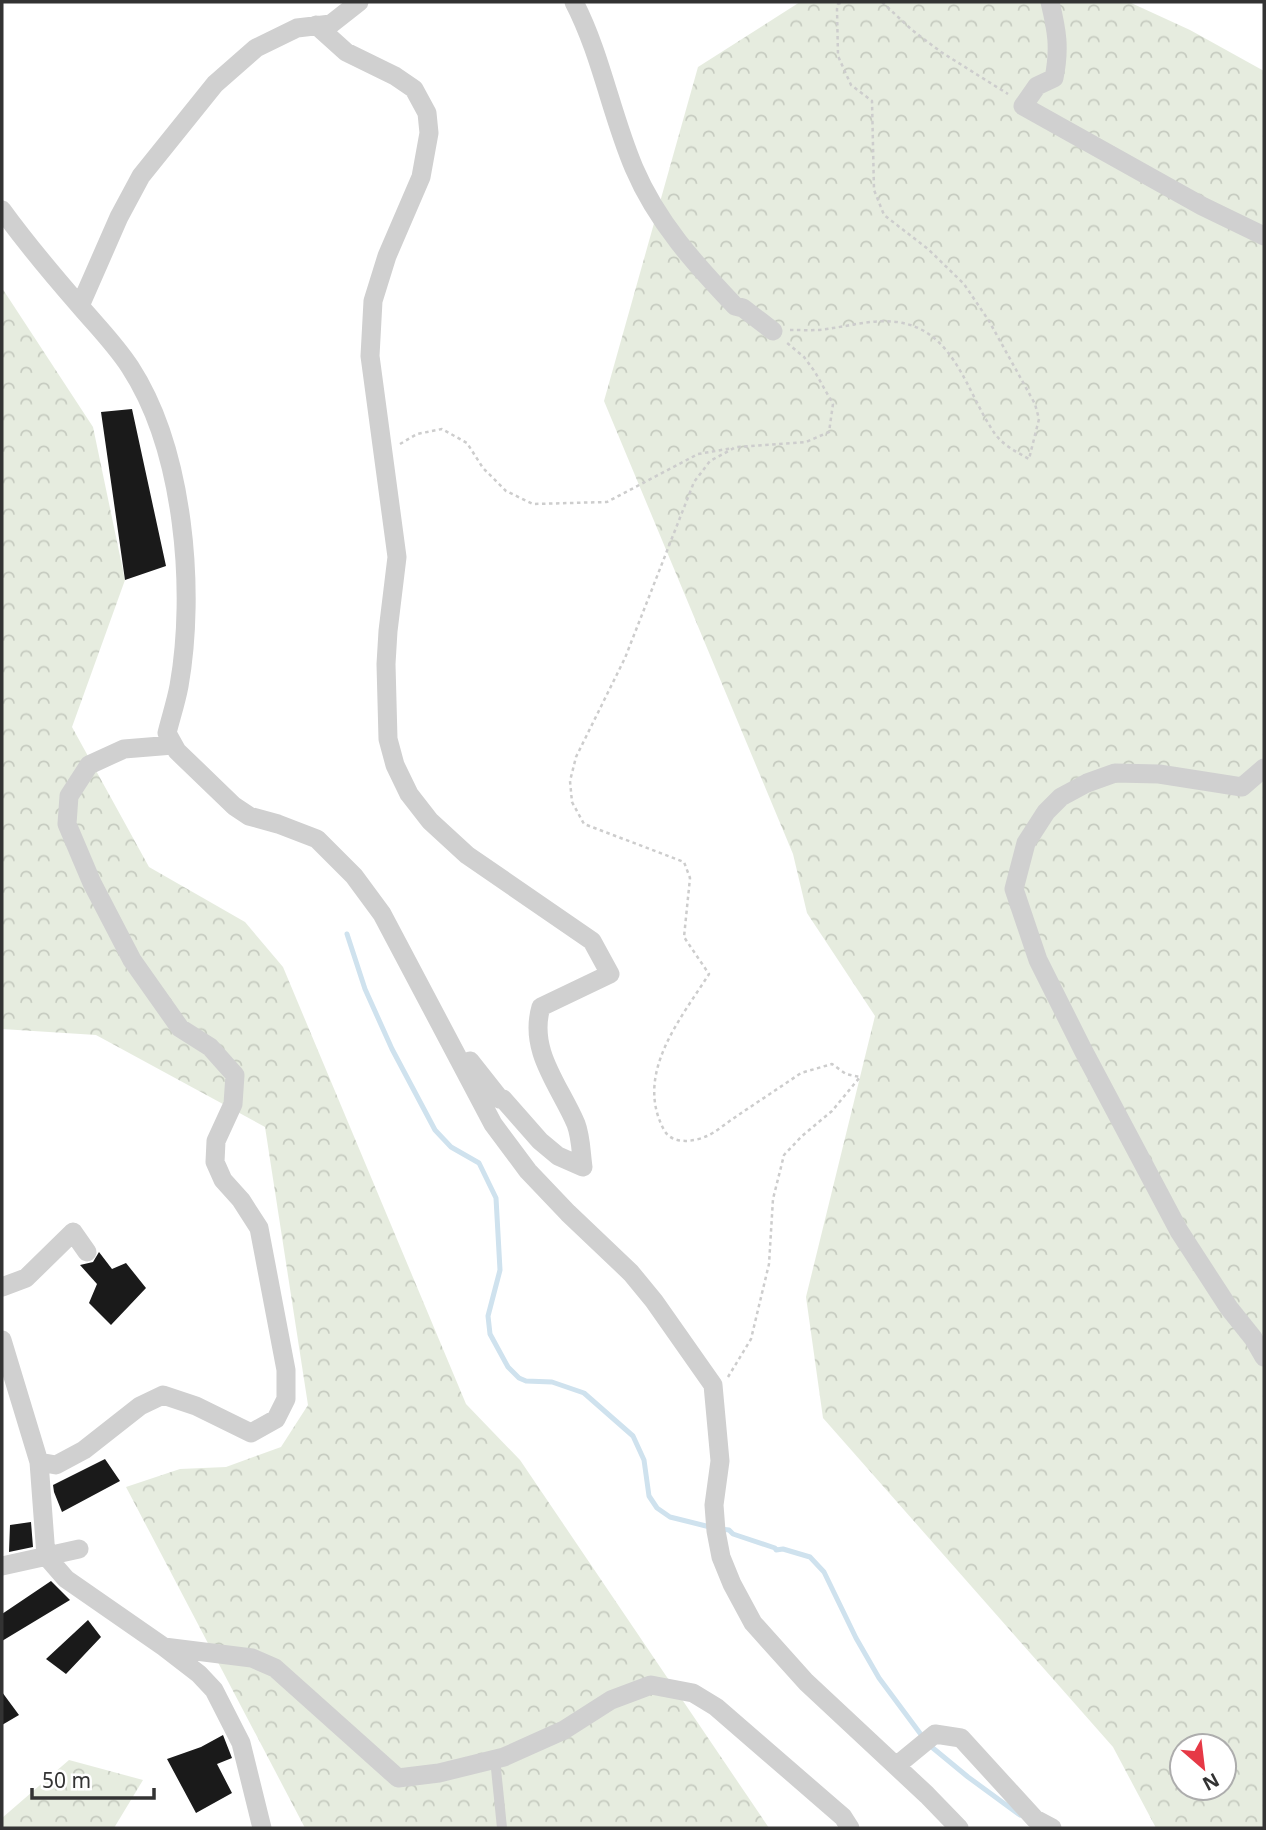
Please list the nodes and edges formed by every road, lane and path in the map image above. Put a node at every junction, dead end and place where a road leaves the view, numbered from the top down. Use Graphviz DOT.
graph roads {
  1 [pos="359,2"];
  2 [pos="574,2"];
  3 [pos="843,2"];
  4 [pos="882,2"];
  5 [pos="1050,2"];
  6 [pos="316,25"];
  7 [pos="1023,106"];
  8 [pos="2,210"];
  9 [pos="1264,236"];
  10 [pos="80,306"];
  11 [pos="773,331"];
  12 [pos="736,447"];
  13 [pos="383,453"];
  14 [pos="173,745"];
  15 [pos="1264,768"];
  16 [pos="443,1027"];
  17 [pos="87,1252"];
  18 [pos="2,1287"];
  19 [pos="2,1340"];
  20 [pos="1264,1357"];
  21 [pos="716,1398"];
  22 [pos="39,1462"];
  23 [pos="79,1549"];
  24 [pos="46,1556"];
  25 [pos="2,1566"];
  26 [pos="164,1647"];
  27 [pos="495,1759"];
  28 [pos="896,1766"];
  29 [pos="262,1828"];
  30 [pos="502,1828"];
  31 [pos="850,1828"];
  32 [pos="959,1828"];
  33 [pos="1052,1828"];
  1 -- 6 [label="street"];
  2 -- 11 [label="street"];
  3 -- 11 [label="path"];
  4 -- 7 [label="path"];
  5 -- 7 [label="street"];
  6 -- 10 [label="street"];
  6 -- 13 [label="street"];
  7 -- 9 [label="street"];
  8 -- 10 [label="street"];
  10 -- 14 [label="street"];
  11 -- 12 [label="path"];
  12 -- 13 [label="path"];
  12 -- 21 [label="path"];
  13 -- 16 [label="street"];
  14 -- 16 [label="street"];
  14 -- 22 [label="street"];
  15 -- 20 [label="street"];
  16 -- 21 [label="street"];
  17 -- 18 [label="street"];
  19 -- 22 [label="street"];
  21 -- 28 [label="street"];
  22 -- 24 [label="street"];
  23 -- 24 [label="street"];
  24 -- 25 [label="street"];
  24 -- 26 [label="street"];
  26 -- 27 [label="street"];
  26 -- 29 [label="street"];
  27 -- 30 [label="lane"];
  27 -- 31 [label="street"];
  28 -- 32 [label="street"];
  28 -- 33 [label="street"];
}
